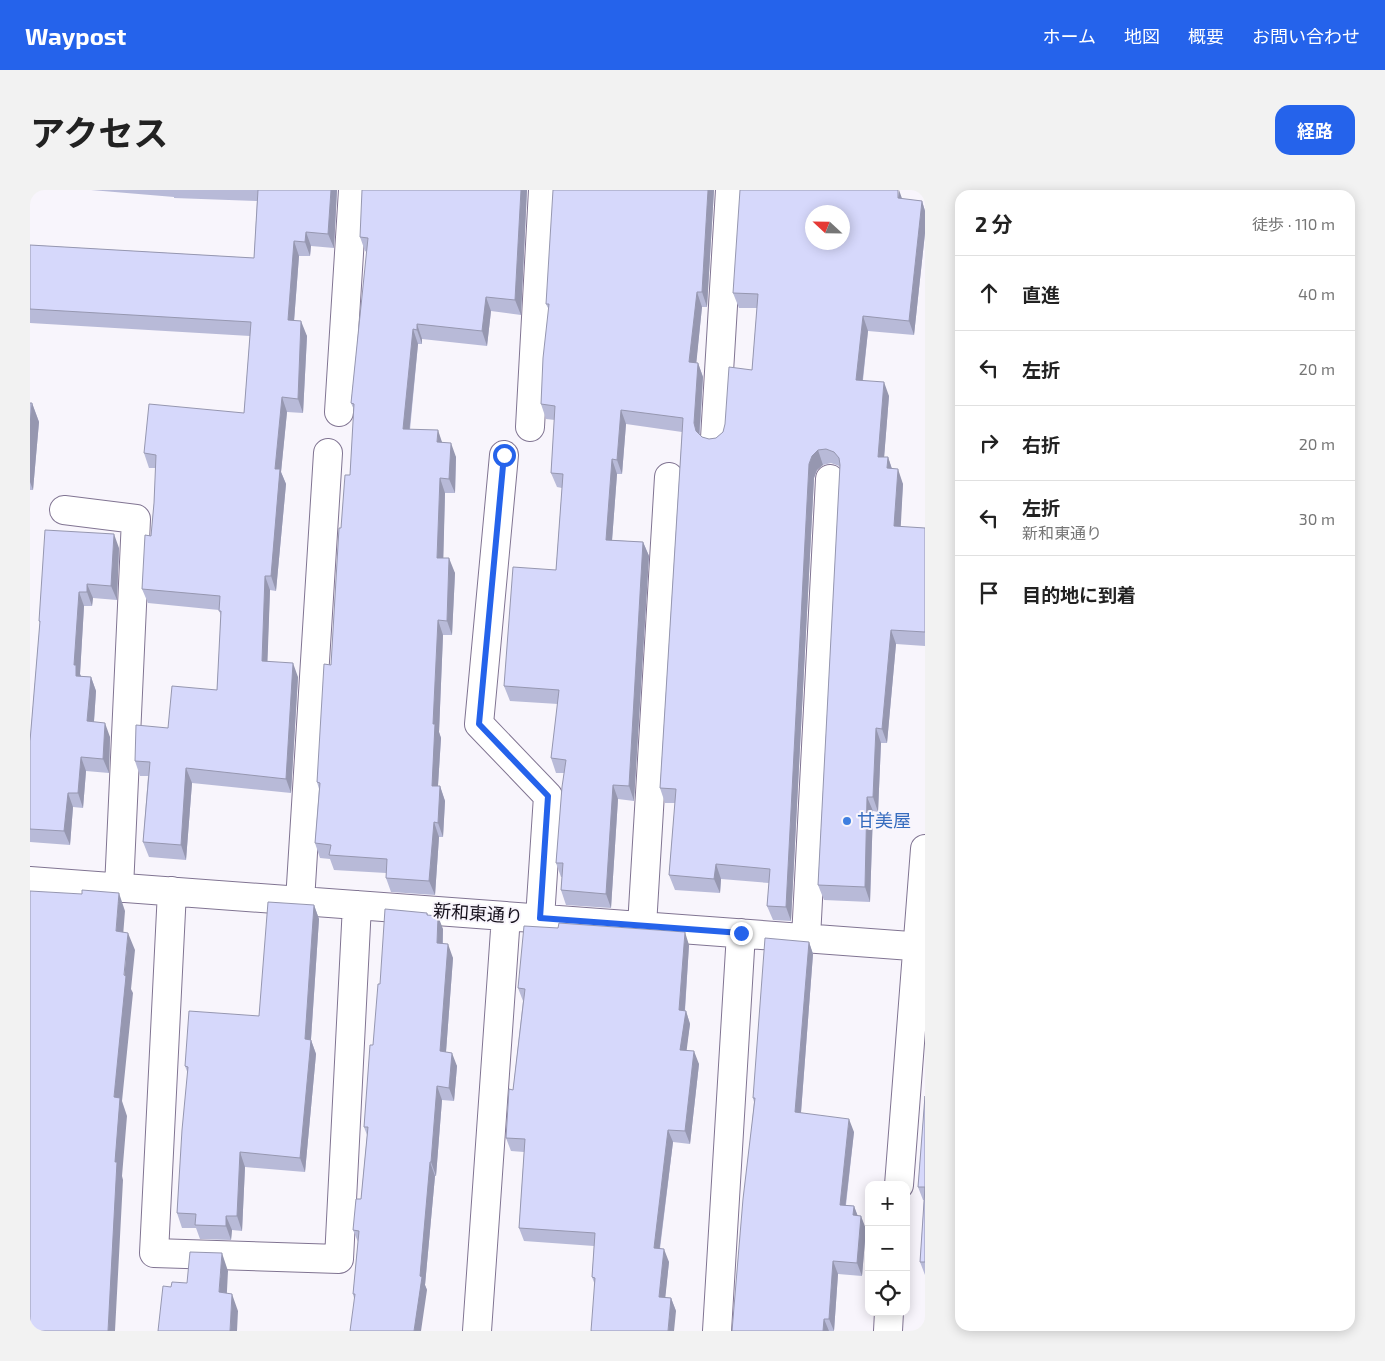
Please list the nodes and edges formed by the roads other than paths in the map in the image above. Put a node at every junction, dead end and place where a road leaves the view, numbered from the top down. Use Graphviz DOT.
graph roads {
  1 [pos="353,190"];
  2 [pos="543,190"];
  3 [pos="730,190"];
  4 [pos="339,412"];
  5 [pos="530,427"];
  6 [pos="715,438"];
  7 [pos="328,453"];
  8 [pos="504,455"];
  9 [pos="669,477"];
  10 [pos="830,479"];
  11 [pos="64,510"];
  12 [pos="925,849"];
  13 [pos="30,881"];
  14 [pos="119,888"];
  15 [pos="172,891"];
  16 [pos="300,901"];
  17 [pos="357,905"];
  18 [pos="506,916"];
  19 [pos="540,918"];
  20 [pos="642,926"];
  21 [pos="741,933"];
  22 [pos="806,938"];
  23 [pos="921,947"];
  24 [pos="899,1181"];
  25 [pos="889,1316"];
  26 [pos="477,1331"];
  27 [pos="717,1331"];
  28 [pos="888,1331"];
  1 -- 4 [label="street"];
  2 -- 5 [label="street"];
  3 -- 6 [label="street"];
  7 -- 16 [label="street"];
  8 -- 19 [label="street"];
  9 -- 20 [label="street"];
  10 -- 22 [label="street"];
  11 -- 14 [label="street"];
  12 -- 23 [label="street"];
  13 -- 14 [label="street, 新和東通り"];
  14 -- 15 [label="street, 新和東通り"];
  15 -- 16 [label="street, 新和東通り"];
  15 -- 17 [label="street"];
  16 -- 17 [label="street, 新和東通り"];
  17 -- 18 [label="street, 新和東通り"];
  18 -- 19 [label="street, 新和東通り"];
  18 -- 26 [label="street"];
  19 -- 20 [label="street, 新和東通り"];
  20 -- 21 [label="street, 新和東通り"];
  21 -- 22 [label="street, 新和東通り"];
  21 -- 27 [label="street"];
  22 -- 23 [label="street, 新和東通り"];
  23 -- 24 [label="street"];
  25 -- 28 [label="street"];
}
